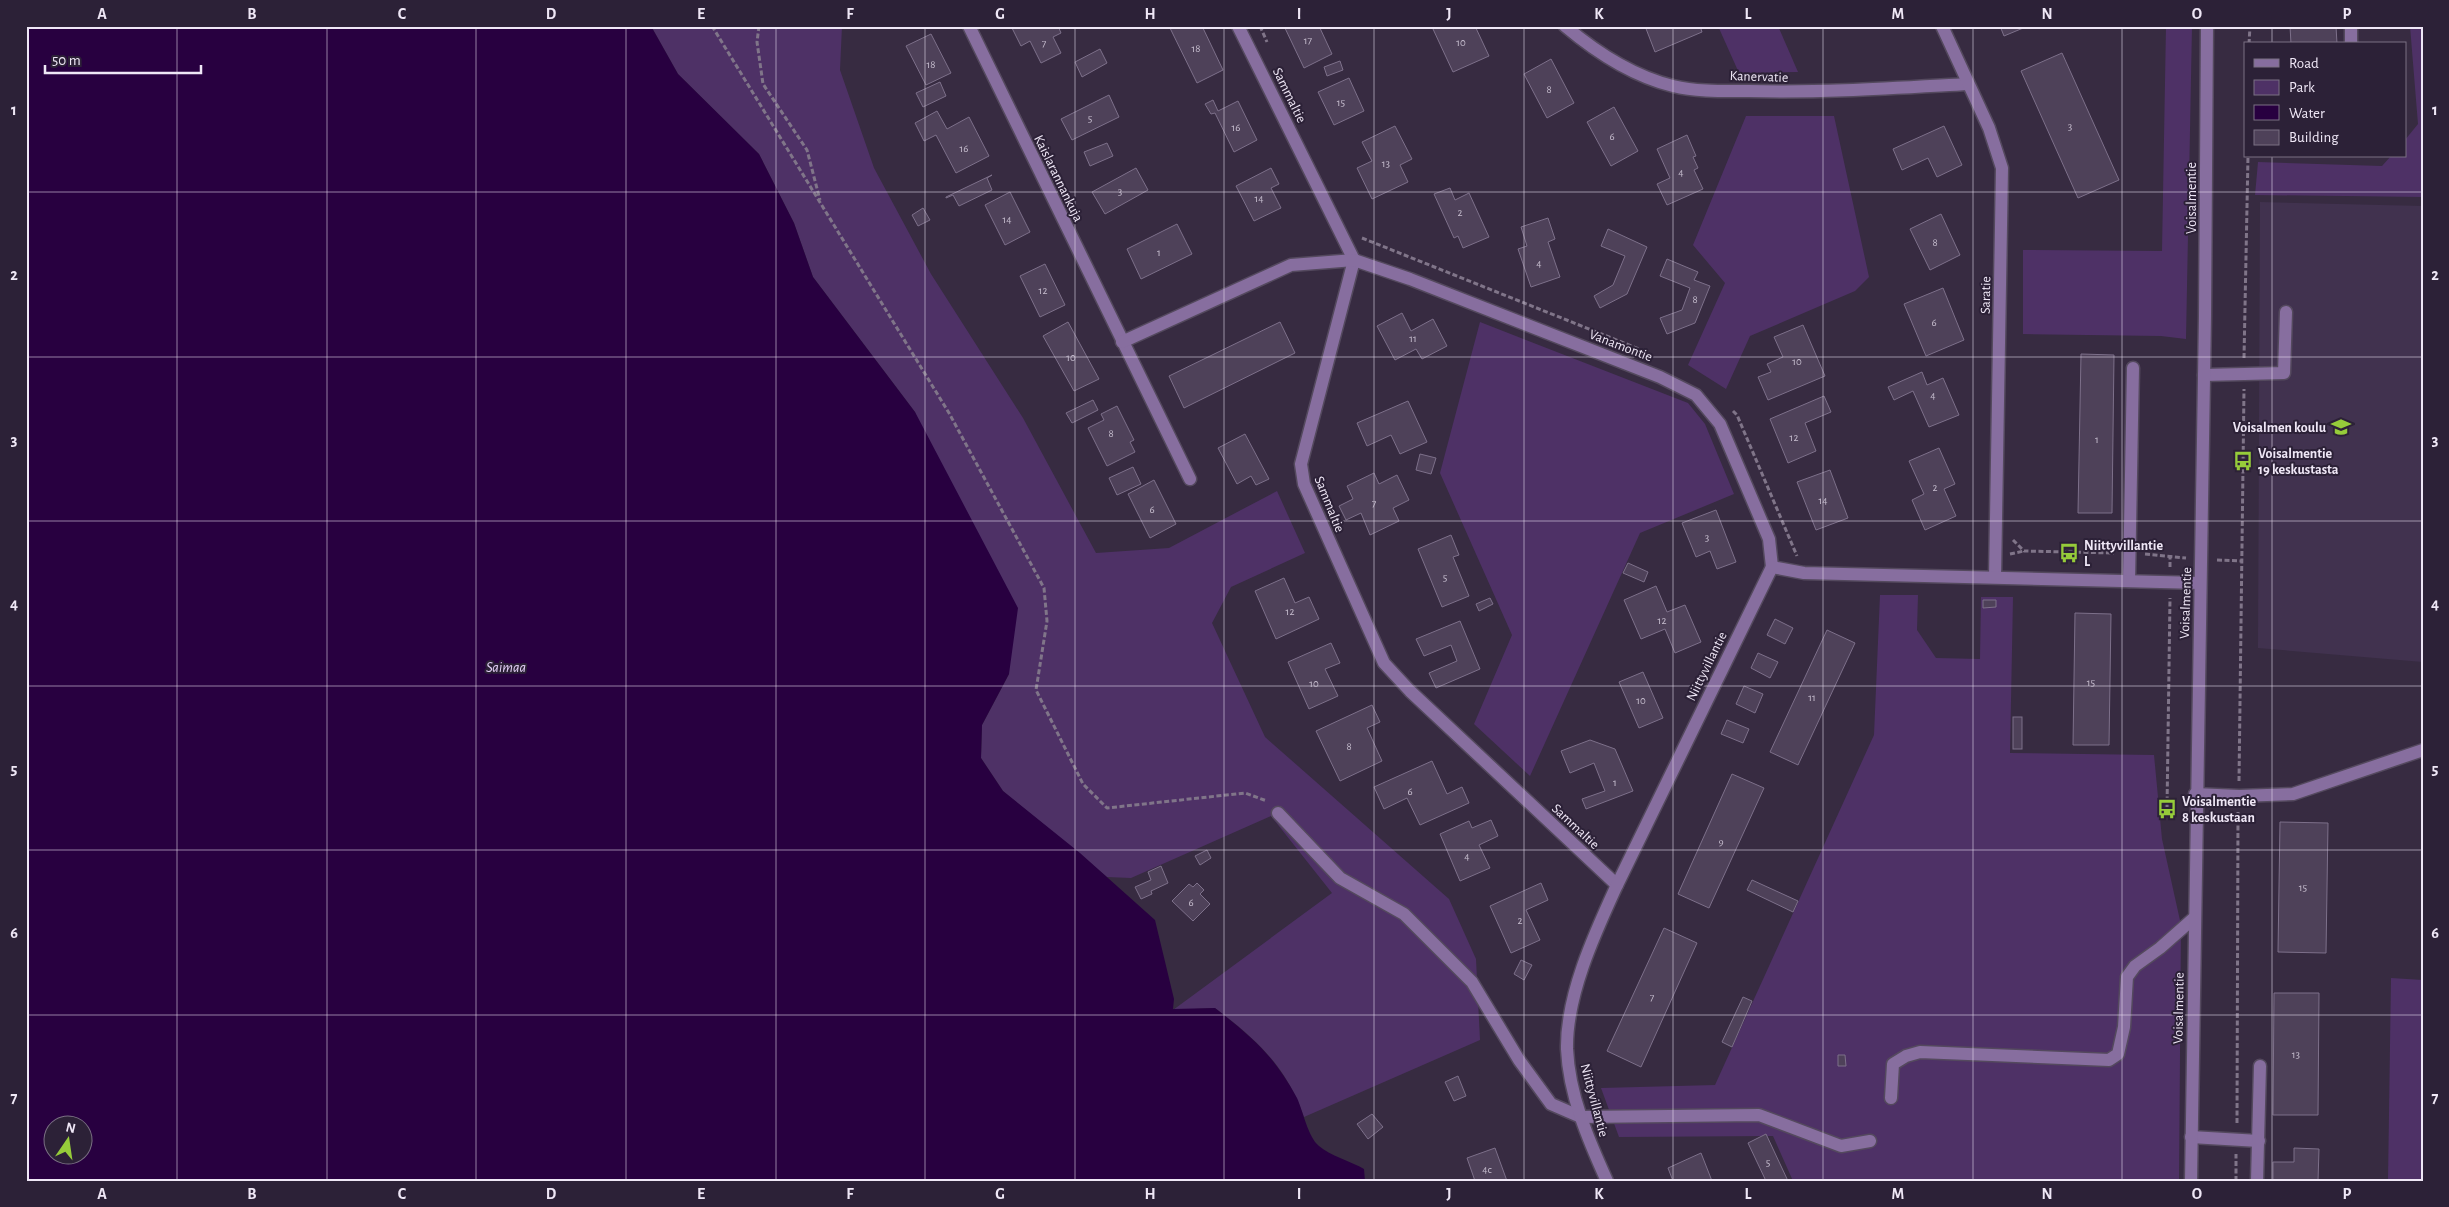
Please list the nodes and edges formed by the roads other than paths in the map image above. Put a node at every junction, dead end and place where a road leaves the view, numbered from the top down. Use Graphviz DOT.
graph roads {
  1 [pos="969,26"];
  2 [pos="1238,26"];
  3 [pos="1565,26"];
  4 [pos="1942,26"];
  5 [pos="2207,26"];
  6 [pos="2351,26"];
  7 [pos="2352,42"];
  8 [pos="1968,84"];
  9 [pos="1354,260"];
  10 [pos="2286,312"];
  11 [pos="1122,342"];
  12 [pos="2133,368"];
  13 [pos="2204,375"];
  14 [pos="1190,479"];
  15 [pos="1772,567"];
  16 [pos="1995,577"];
  17 [pos="2129,581"];
  18 [pos="2200,583"];
  19 [pos="2423,750"];
  20 [pos="2196,794"];
  21 [pos="1278,813"];
  22 [pos="1617,885"];
  23 [pos="2194,918"];
  24 [pos="2260,1066"];
  25 [pos="1891,1098"];
  26 [pos="1581,1117"];
  27 [pos="2192,1137"];
  28 [pos="1870,1141"];
  29 [pos="2259,1141"];
  30 [pos="1606,1181"];
  31 [pos="2191,1181"];
  32 [pos="2257,1181"];
  1 -- 11 [label="street, Kaislarannankuja"];
  2 -- 9 [label="street, Sammaltie"];
  3 -- 8 [label="street, Kanervatie"];
  4 -- 8 [label="street, Saratie"];
  5 -- 13 [label="street, Voisalmentie"];
  6 -- 7 [label="street"];
  8 -- 16 [label="street, Saratie"];
  9 -- 11 [label="street"];
  9 -- 15 [label="street, Vanamontie"];
  9 -- 22 [label="street, Sammaltie"];
  10 -- 13 [label="street"];
  11 -- 14 [label="street, Kaislarannankuja"];
  12 -- 17 [label="street"];
  13 -- 18 [label="street, Voisalmentie"];
  15 -- 16 [label="street"];
  15 -- 22 [label="street, Niittyvillantie"];
  16 -- 17 [label="street"];
  17 -- 18 [label="street"];
  18 -- 20 [label="street, Voisalmentie"];
  19 -- 20 [label="street"];
  20 -- 23 [label="street, Voisalmentie"];
  21 -- 26 [label="street"];
  22 -- 26 [label="street, Niittyvillantie"];
  23 -- 25 [label="street"];
  23 -- 27 [label="street, Voisalmentie"];
  24 -- 29 [label="street"];
  26 -- 28 [label="street"];
  26 -- 30 [label="street, Niittyvillantie"];
  27 -- 29 [label="street"];
  27 -- 31 [label="street, Voisalmentie"];
  29 -- 32 [label="street"];
}
